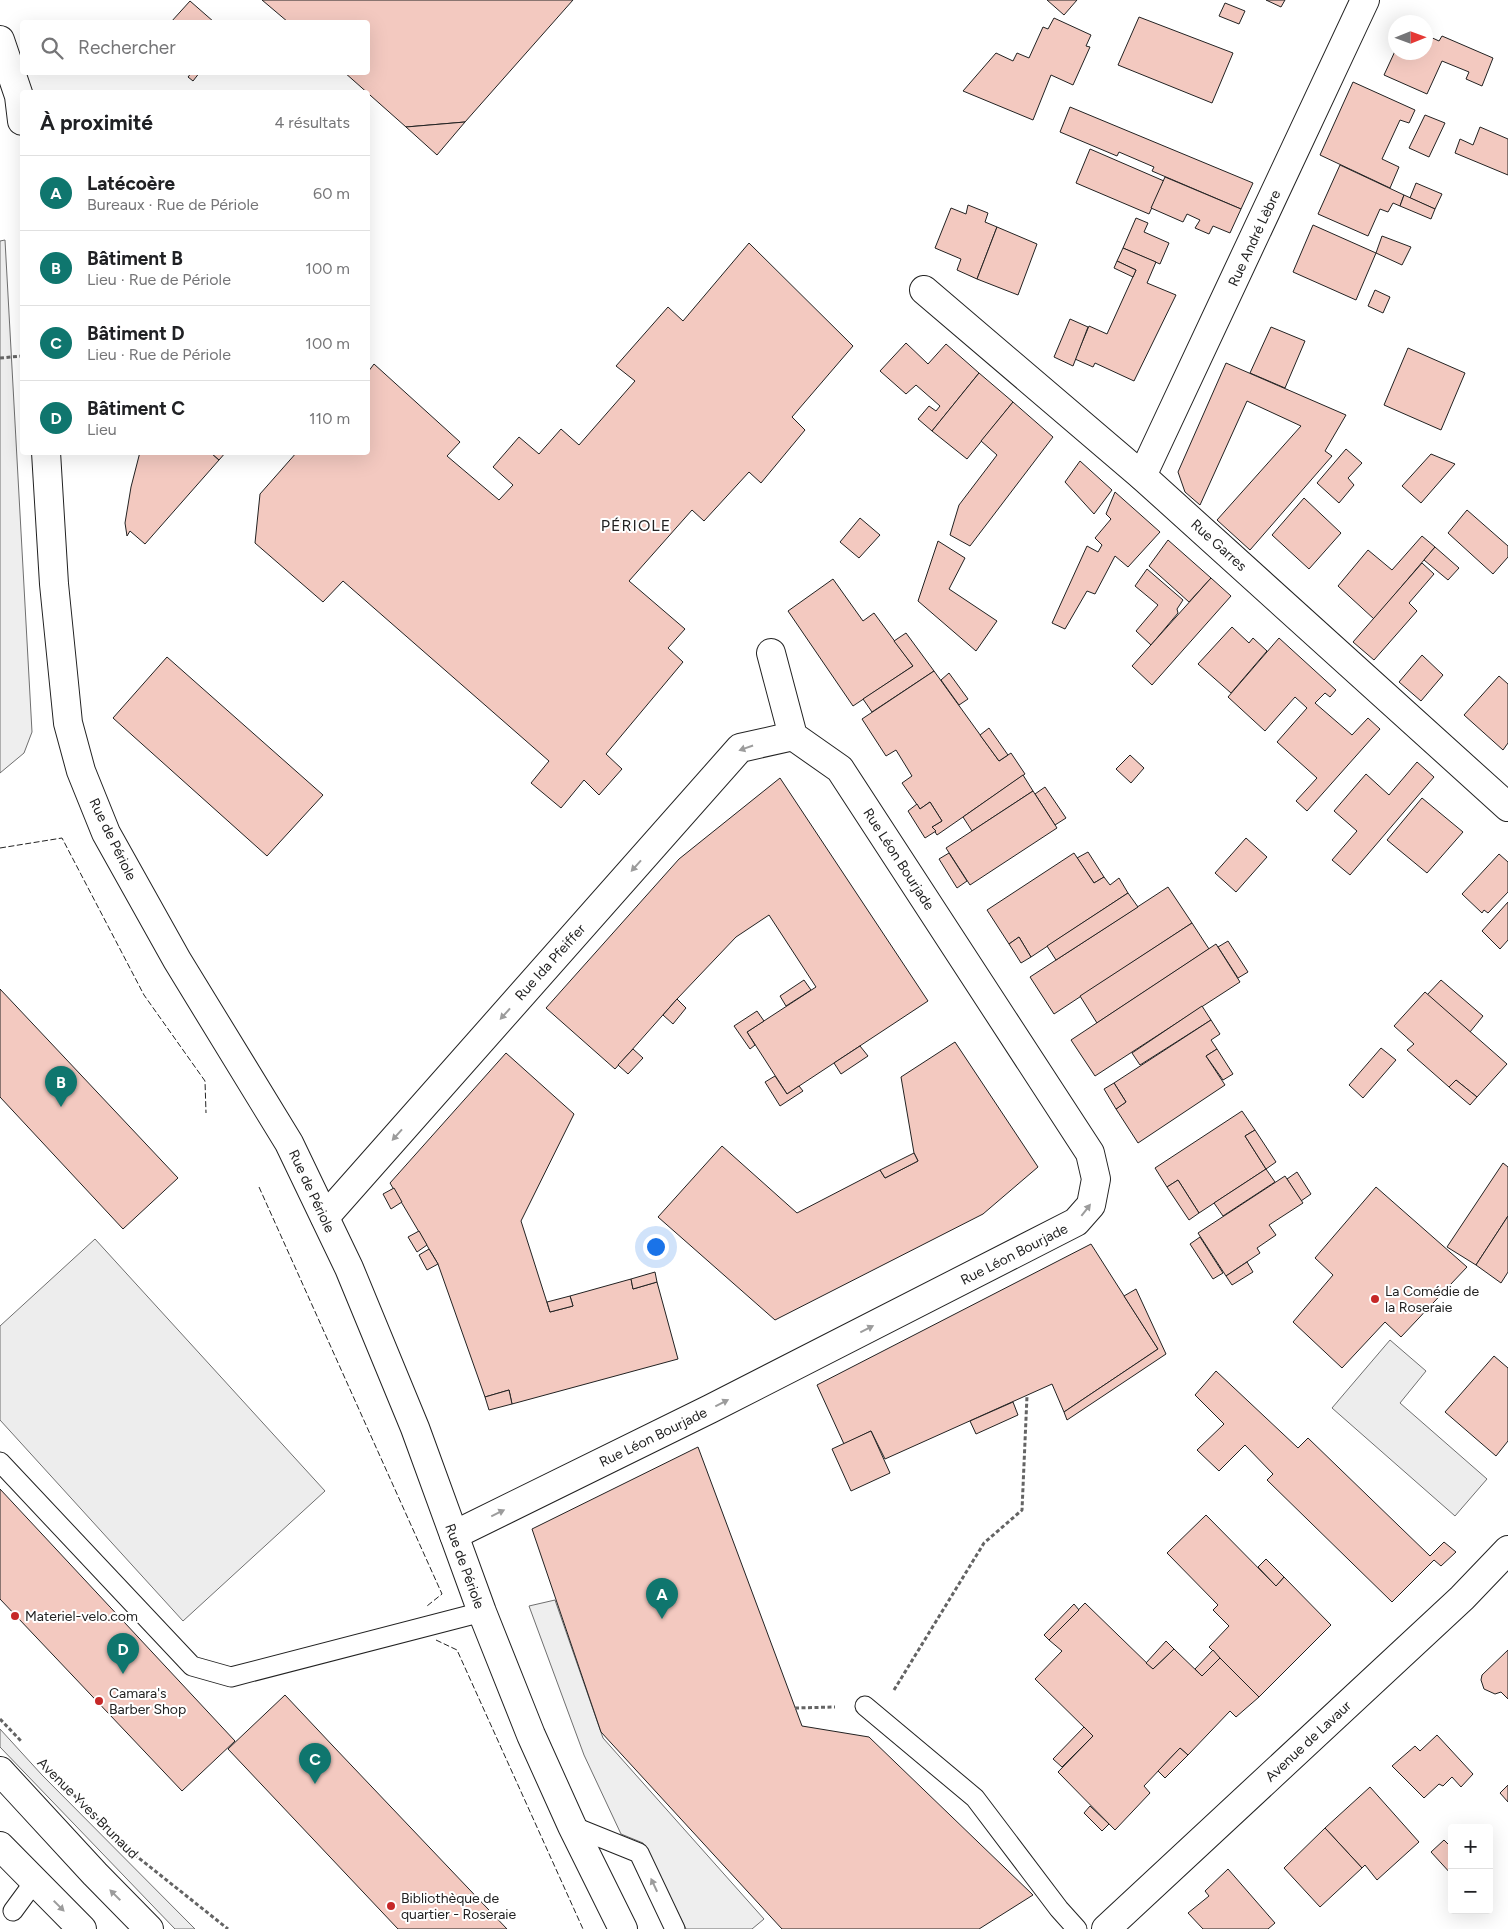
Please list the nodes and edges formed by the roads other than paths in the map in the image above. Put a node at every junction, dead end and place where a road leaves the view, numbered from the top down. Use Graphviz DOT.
graph roads {
  1 [pos="1365,0"];
  2 [pos="0,40"];
  3 [pos="20,104"];
  4 [pos="924,290"];
  5 [pos="46,455"];
  6 [pos="1142,476"];
  7 [pos="771,653"];
  8 [pos="793,736"];
  9 [pos="1508,807"];
  10 [pos="325,1217"];
  11 [pos="0,1462"];
  12 [pos="454,1535"];
  13 [pos="1508,1550"];
  14 [pos="482,1612"];
  15 [pos="865,1706"];
  16 [pos="0,1771"];
  17 [pos="572,1826"];
  18 [pos="0,1846"];
  19 [pos="35,1881"];
  20 [pos="13,1911"];
  21 [pos="82,1929"];
  22 [pos="149,1929"];
  23 [pos="623,1929"];
  24 [pos="675,1929"];
  25 [pos="1077,1929"];
  26 [pos="1106,1929"];
  1 -- 6 [label="street, Rue André Lèbre"];
  2 -- 3 [label="street"];
  4 -- 6 [label="street, Rue Garres"];
  5 -- 10 [label="street, Rue de Périole"];
  6 -- 9 [label="street, Rue Garres"];
  7 -- 8 [label="street"];
  8 -- 10 [label="street, Rue Ida Pfeiffer, one-way"];
  12 -- 8 [label="street, Rue Léon Bourjade, one-way"];
  10 -- 12 [label="street, Rue de Périole"];
  11 -- 14 [label="lane"];
  12 -- 14 [label="street, Rue de Périole"];
  13 -- 26 [label="street, Avenue de Lavaur"];
  14 -- 17 [label="street, Rue de Périole"];
  15 -- 25 [label="lane"];
  22 -- 16 [label="street, one-way"];
  17 -- 23 [label="street, Rue de Périole"];
  24 -- 17 [label="lane, one-way"];
  18 -- 19 [label="street"];
  19 -- 20 [label="lane"];
  19 -- 21 [label="street, one-way"];
}
